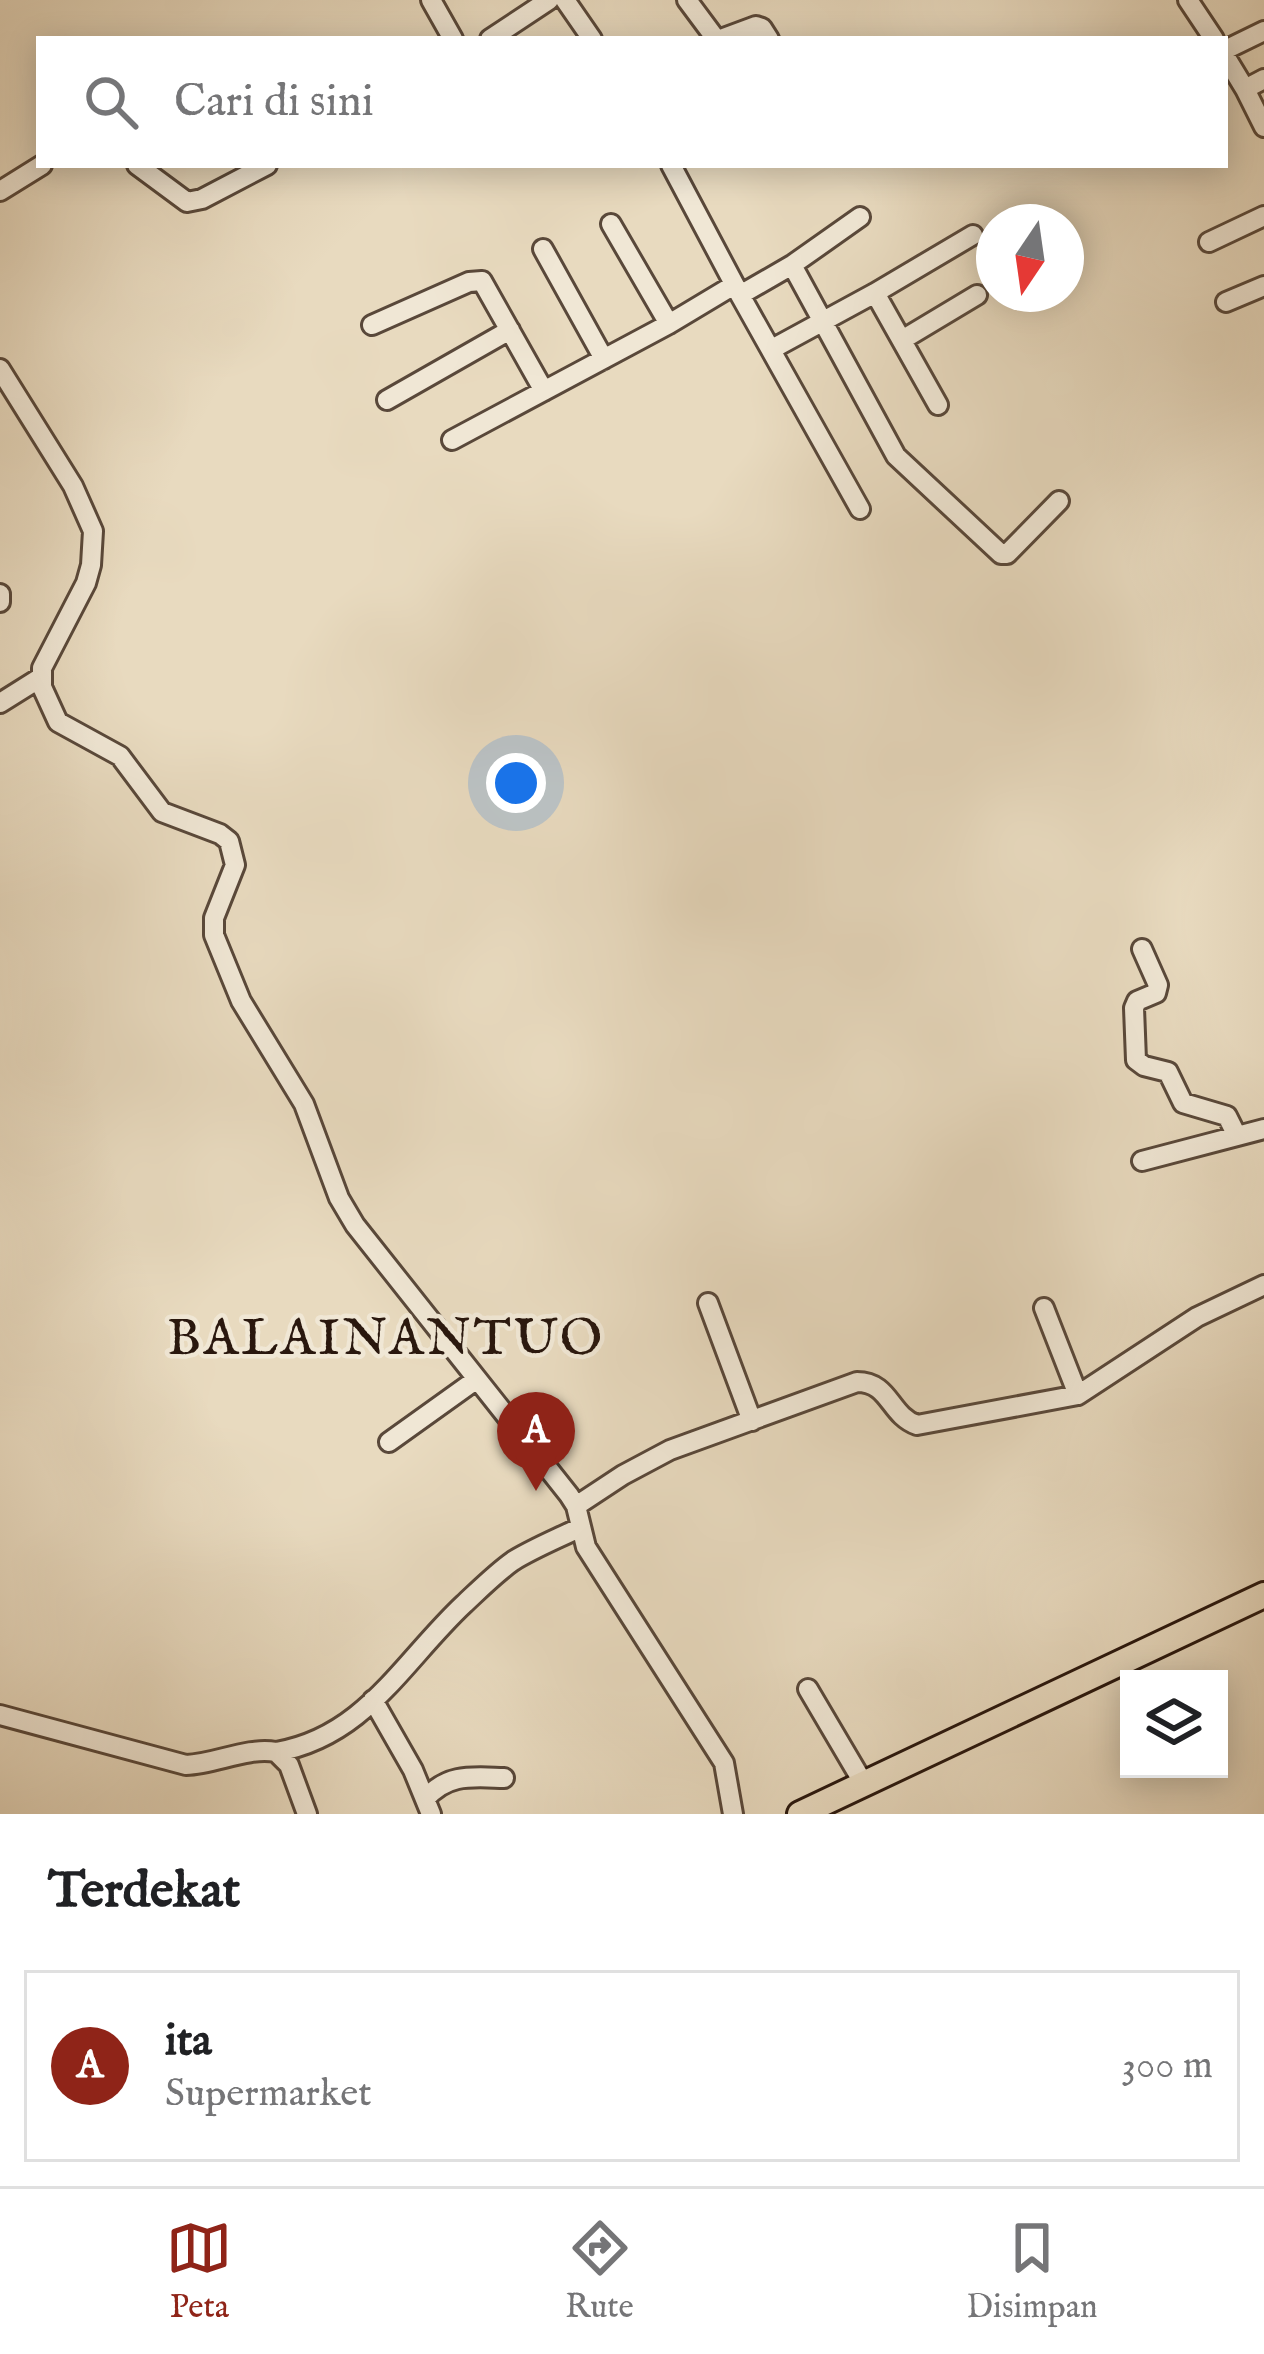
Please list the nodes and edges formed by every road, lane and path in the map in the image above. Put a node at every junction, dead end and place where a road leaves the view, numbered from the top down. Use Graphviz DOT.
graph roads {
  1 [pos="431,0"];
  2 [pos="549,0"];
  3 [pos="565,0"];
  4 [pos="687,0"];
  5 [pos="1188,0"];
  6 [pos="1264,31"];
  7 [pos="451,36"];
  8 [pos="495,36"];
  9 [pos="590,36"];
  10 [pos="716,36"];
  11 [pos="727,36"];
  12 [pos="767,36"];
  13 [pos="1212,36"];
  14 [pos="1228,51"];
  15 [pos="1228,58"];
  16 [pos="1264,79"];
  17 [pos="1245,89"];
  18 [pos="1264,127"];
  19 [pos="38,168"];
  20 [pos="141,168"];
  21 [pos="261,168"];
  22 [pos="673,168"];
  23 [pos="0,190"];
  24 [pos="1264,216"];
  25 [pos="860,217"];
  26 [pos="611,224"];
  27 [pos="973,235"];
  28 [pos="1209,242"];
  29 [pos="543,249"];
  30 [pos="792,265"];
  31 [pos="1264,286"];
  32 [pos="737,290"];
  33 [pos="875,293"];
  34 [pos="976,296"];
  35 [pos="1226,302"];
  36 [pos="823,321"];
  37 [pos="670,324"];
  38 [pos="372,325"];
  39 [pos="510,330"];
  40 [pos="902,340"];
  41 [pos="772,349"];
  42 [pos="604,359"];
  43 [pos="0,370"];
  44 [pos="544,391"];
  45 [pos="387,400"];
  46 [pos="938,405"];
  47 [pos="452,440"];
  48 [pos="1059,501"];
  49 [pos="860,509"];
  50 [pos="40,678"];
  51 [pos="0,703"];
  52 [pos="1142,950"];
  53 [pos="1264,1129"];
  54 [pos="1237,1136"];
  55 [pos="1142,1161"];
  56 [pos="1264,1286"];
  57 [pos="708,1303"];
  58 [pos="1044,1308"];
  59 [pos="477,1379"];
  60 [pos="1078,1395"];
  61 [pos="752,1420"];
  62 [pos="389,1442"];
  63 [pos="576,1506"];
  64 [pos="580,1527"];
  65 [pos="1264,1595"];
  66 [pos="808,1689"];
  67 [pos="373,1700"];
  68 [pos="0,1714"];
  69 [pos="276,1752"];
  70 [pos="504,1778"];
  71 [pos="864,1784"];
  72 [pos="428,1807"];
  73 [pos="307,1814"];
  74 [pos="733,1814"];
  75 [pos="800,1814"];
  1 -- 7 [label="street"];
  2 -- 8 [label="street"];
  3 -- 9 [label="street"];
  4 -- 10 [label="street"];
  5 -- 13 [label="street"];
  6 -- 14 [label="street"];
  11 -- 12 [label="street"];
  15 -- 17 [label="street"];
  16 -- 17 [label="street"];
  17 -- 18 [label="street"];
  19 -- 23 [label="street"];
  20 -- 21 [label="street"];
  22 -- 32 [label="street"];
  24 -- 28 [label="street"];
  25 -- 30 [label="street"];
  26 -- 37 [label="street"];
  27 -- 33 [label="street"];
  29 -- 42 [label="street"];
  30 -- 32 [label="street"];
  30 -- 36 [label="street"];
  31 -- 35 [label="street"];
  32 -- 37 [label="street"];
  32 -- 41 [label="street"];
  33 -- 36 [label="street"];
  33 -- 40 [label="street"];
  34 -- 40 [label="street"];
  36 -- 41 [label="street"];
  36 -- 48 [label="street"];
  37 -- 42 [label="street"];
  38 -- 39 [label="street"];
  39 -- 44 [label="street"];
  39 -- 45 [label="street"];
  40 -- 46 [label="street"];
  41 -- 49 [label="street"];
  42 -- 44 [label="street"];
  43 -- 50 [label="street"];
  44 -- 47 [label="street"];
  50 -- 51 [label="street"];
  50 -- 59 [label="street"];
  52 -- 54 [label="street"];
  53 -- 54 [label="street"];
  54 -- 55 [label="street"];
  56 -- 60 [label="street"];
  57 -- 61 [label="street"];
  58 -- 60 [label="street"];
  59 -- 62 [label="street"];
  59 -- 63 [label="street"];
  60 -- 61 [label="street"];
  61 -- 63 [label="street"];
  63 -- 64 [label="street"];
  64 -- 67 [label="street"];
  64 -- 74 [label="street"];
  65 -- 71 [label="main road"];
  66 -- 71 [label="street"];
  67 -- 69 [label="street"];
  67 -- 72 [label="street"];
  68 -- 69 [label="street"];
  69 -- 73 [label="street"];
  70 -- 72 [label="street"];
  71 -- 75 [label="main road"];
}
